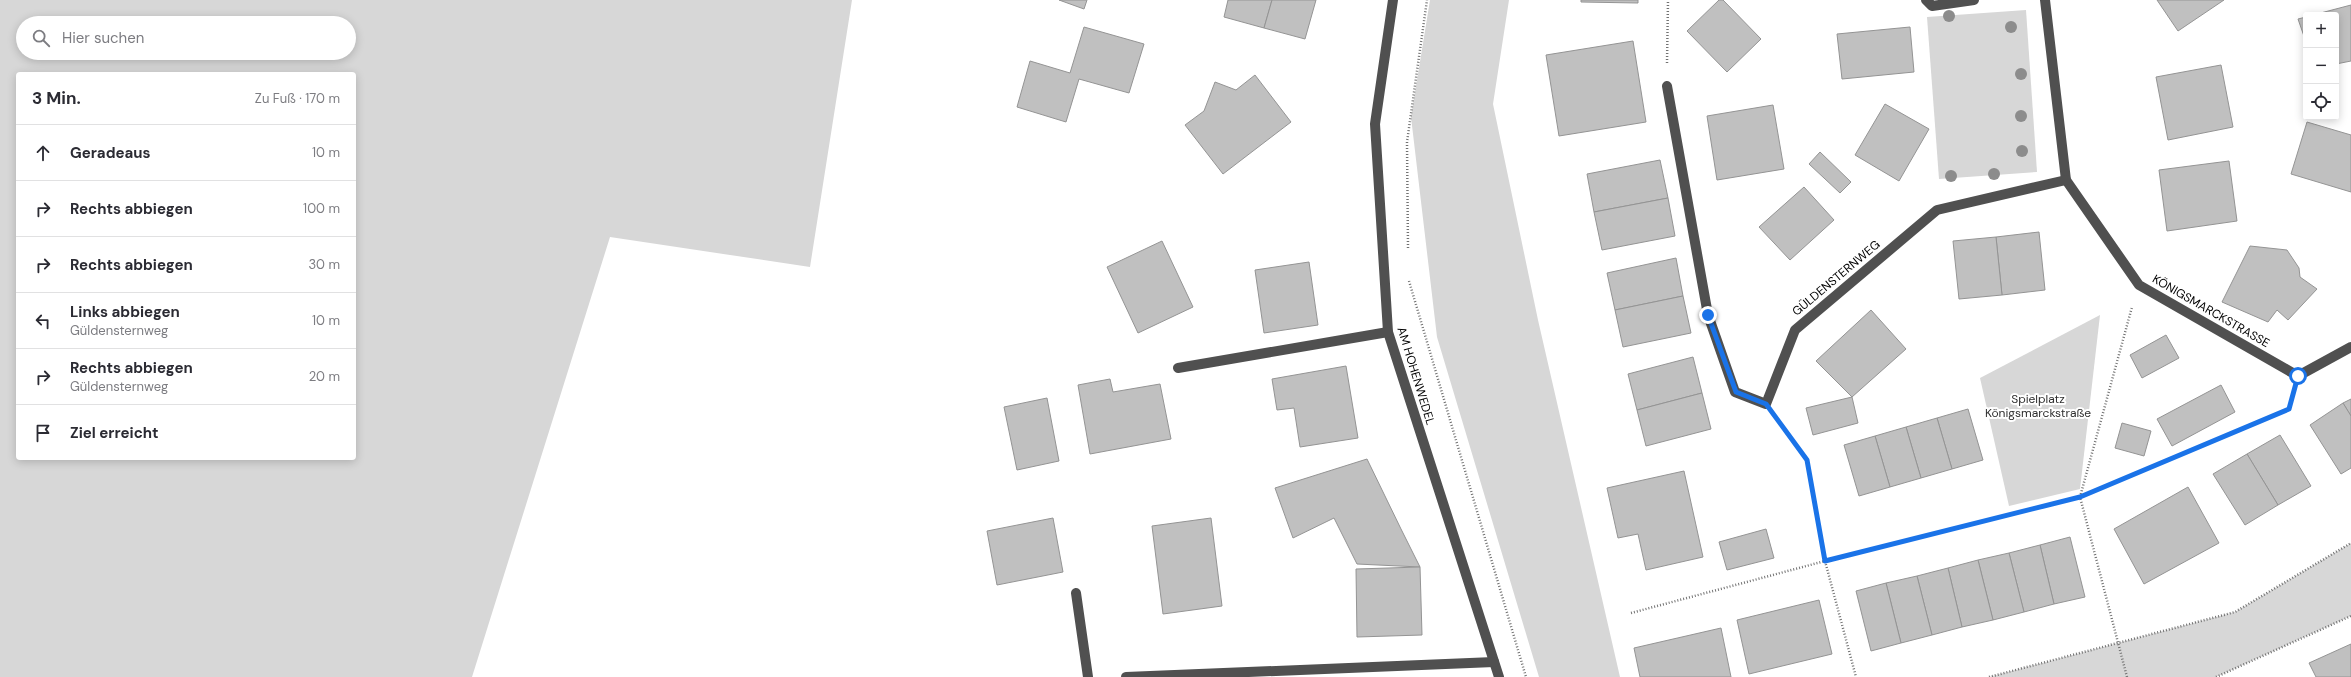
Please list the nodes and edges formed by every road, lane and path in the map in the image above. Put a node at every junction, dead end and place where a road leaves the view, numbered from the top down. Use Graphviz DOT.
graph roads {
  1 [pos="1393,0"];
  2 [pos="1426,0"];
  3 [pos="1668,0"];
  4 [pos="1926,0"];
  5 [pos="1974,0"];
  6 [pos="2045,0"];
  7 [pos="1667,86"];
  8 [pos="2066,180"];
  9 [pos="1408,253"];
  10 [pos="1408,276"];
  11 [pos="2139,285"];
  12 [pos="1388,332"];
  13 [pos="2351,347"];
  14 [pos="1178,368"];
  15 [pos="2298,376"];
  16 [pos="1766,404"];
  17 [pos="2080,497"];
  18 [pos="2351,543"];
  19 [pos="1825,561"];
  20 [pos="1076,593"];
  21 [pos="1631,613"];
  22 [pos="2351,616"];
  23 [pos="2119,643"];
  24 [pos="1494,662"];
  25 [pos="1088,677"];
  26 [pos="1126,677"];
  27 [pos="1499,677"];
  28 [pos="1526,677"];
  29 [pos="1856,677"];
  30 [pos="1989,677"];
  31 [pos="2127,677"];
  32 [pos="2216,677"];
  1 -- 12 [label="street, AM HOHENWEDEL"];
  2 -- 9 [label="path"];
  3 -- 7 [label="path"];
  4 -- 5 [label="street"];
  6 -- 8 [label="street, KÖNIGSMARCKSTRASSE"];
  7 -- 16 [label="street"];
  8 -- 11 [label="street, KÖNIGSMARCKSTRASSE"];
  8 -- 16 [label="street, GÜLDENSTERNWEG"];
  10 -- 28 [label="path"];
  11 -- 15 [label="street, KÖNIGSMARCKSTRASSE"];
  11 -- 17 [label="path"];
  12 -- 14 [label="street"];
  12 -- 24 [label="street, AM HOHENWEDEL"];
  13 -- 15 [label="street"];
  15 -- 17 [label="path"];
  16 -- 19 [label="path"];
  17 -- 19 [label="path"];
  17 -- 23 [label="path"];
  18 -- 23 [label="path"];
  19 -- 21 [label="path"];
  19 -- 29 [label="path"];
  20 -- 25 [label="street"];
  22 -- 32 [label="path"];
  23 -- 30 [label="path"];
  23 -- 31 [label="path"];
  24 -- 26 [label="street"];
  24 -- 27 [label="street, AM HOHENWEDEL"];
}
